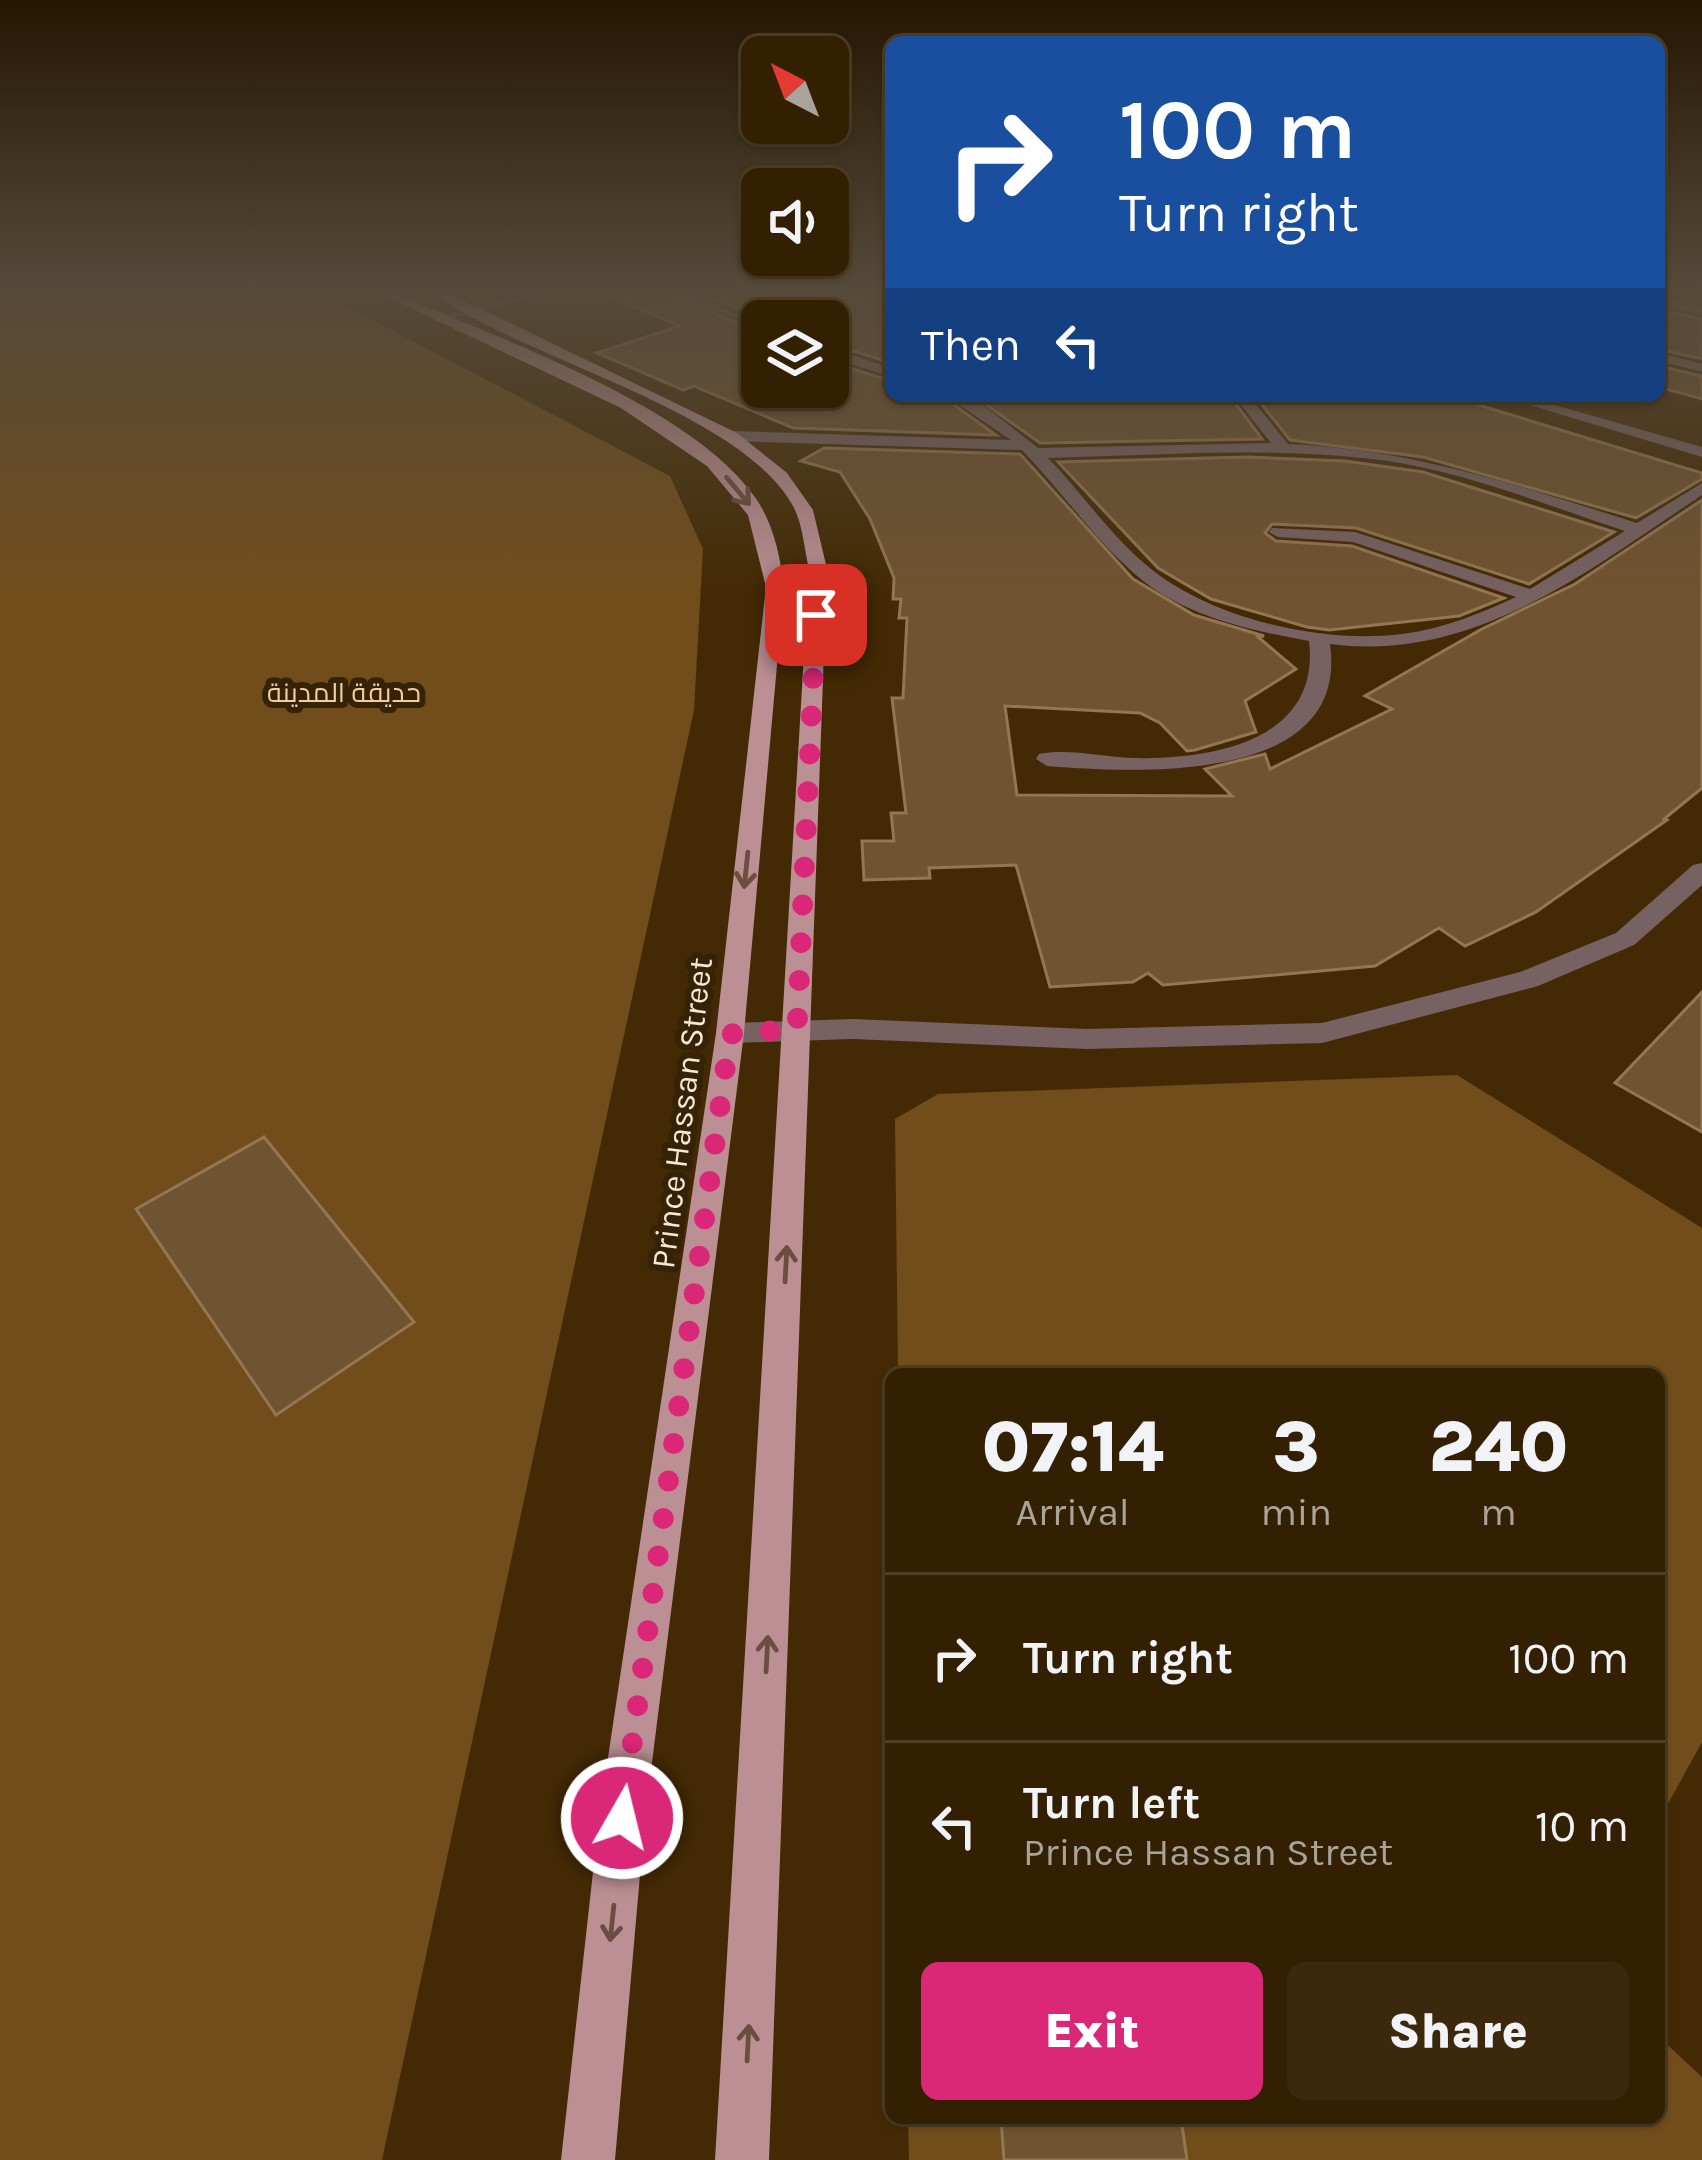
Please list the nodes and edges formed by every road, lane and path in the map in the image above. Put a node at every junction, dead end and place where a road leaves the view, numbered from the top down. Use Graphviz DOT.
graph roads {
  1 [pos="601,393"];
  2 [pos="644,393"];
  3 [pos="968,402"];
  4 [pos="1246,402"];
  5 [pos="1528,402"];
  6 [pos="731,436"];
  7 [pos="1282,448"];
  8 [pos="1031,449"];
  9 [pos="1702,452"];
  10 [pos="1702,488"];
  11 [pos="1637,529"];
  12 [pos="1278,532"];
  13 [pos="1529,596"];
  14 [pos="1319,637"];
  15 [pos="1047,759"];
  16 [pos="1702,871"];
  17 [pos="797,1029"];
  18 [pos="730,1034"];
  19 [pos="588,2160"];
  20 [pos="742,2160"];
  1 -- 18 [label="main road, Prince Hassan Street, one-way"];
  2 -- 6 [label="main road, Prince Hassan Street"];
  3 -- 8 [label="street"];
  4 -- 7 [label="street"];
  5 -- 9 [label="street"];
  6 -- 8 [label="street"];
  6 -- 17 [label="main road, Prince Hassan Street"];
  7 -- 8 [label="street"];
  7 -- 11 [label="street"];
  8 -- 14 [label="street"];
  10 -- 11 [label="street"];
  11 -- 13 [label="street"];
  12 -- 13 [label="street"];
  13 -- 14 [label="street"];
  14 -- 15 [label="street"];
  16 -- 17 [label="street"];
  17 -- 18 [label="street"];
  20 -- 17 [label="main road, Prince Hassan Street, one-way"];
  18 -- 19 [label="main road, Prince Hassan Street, one-way"];
}
